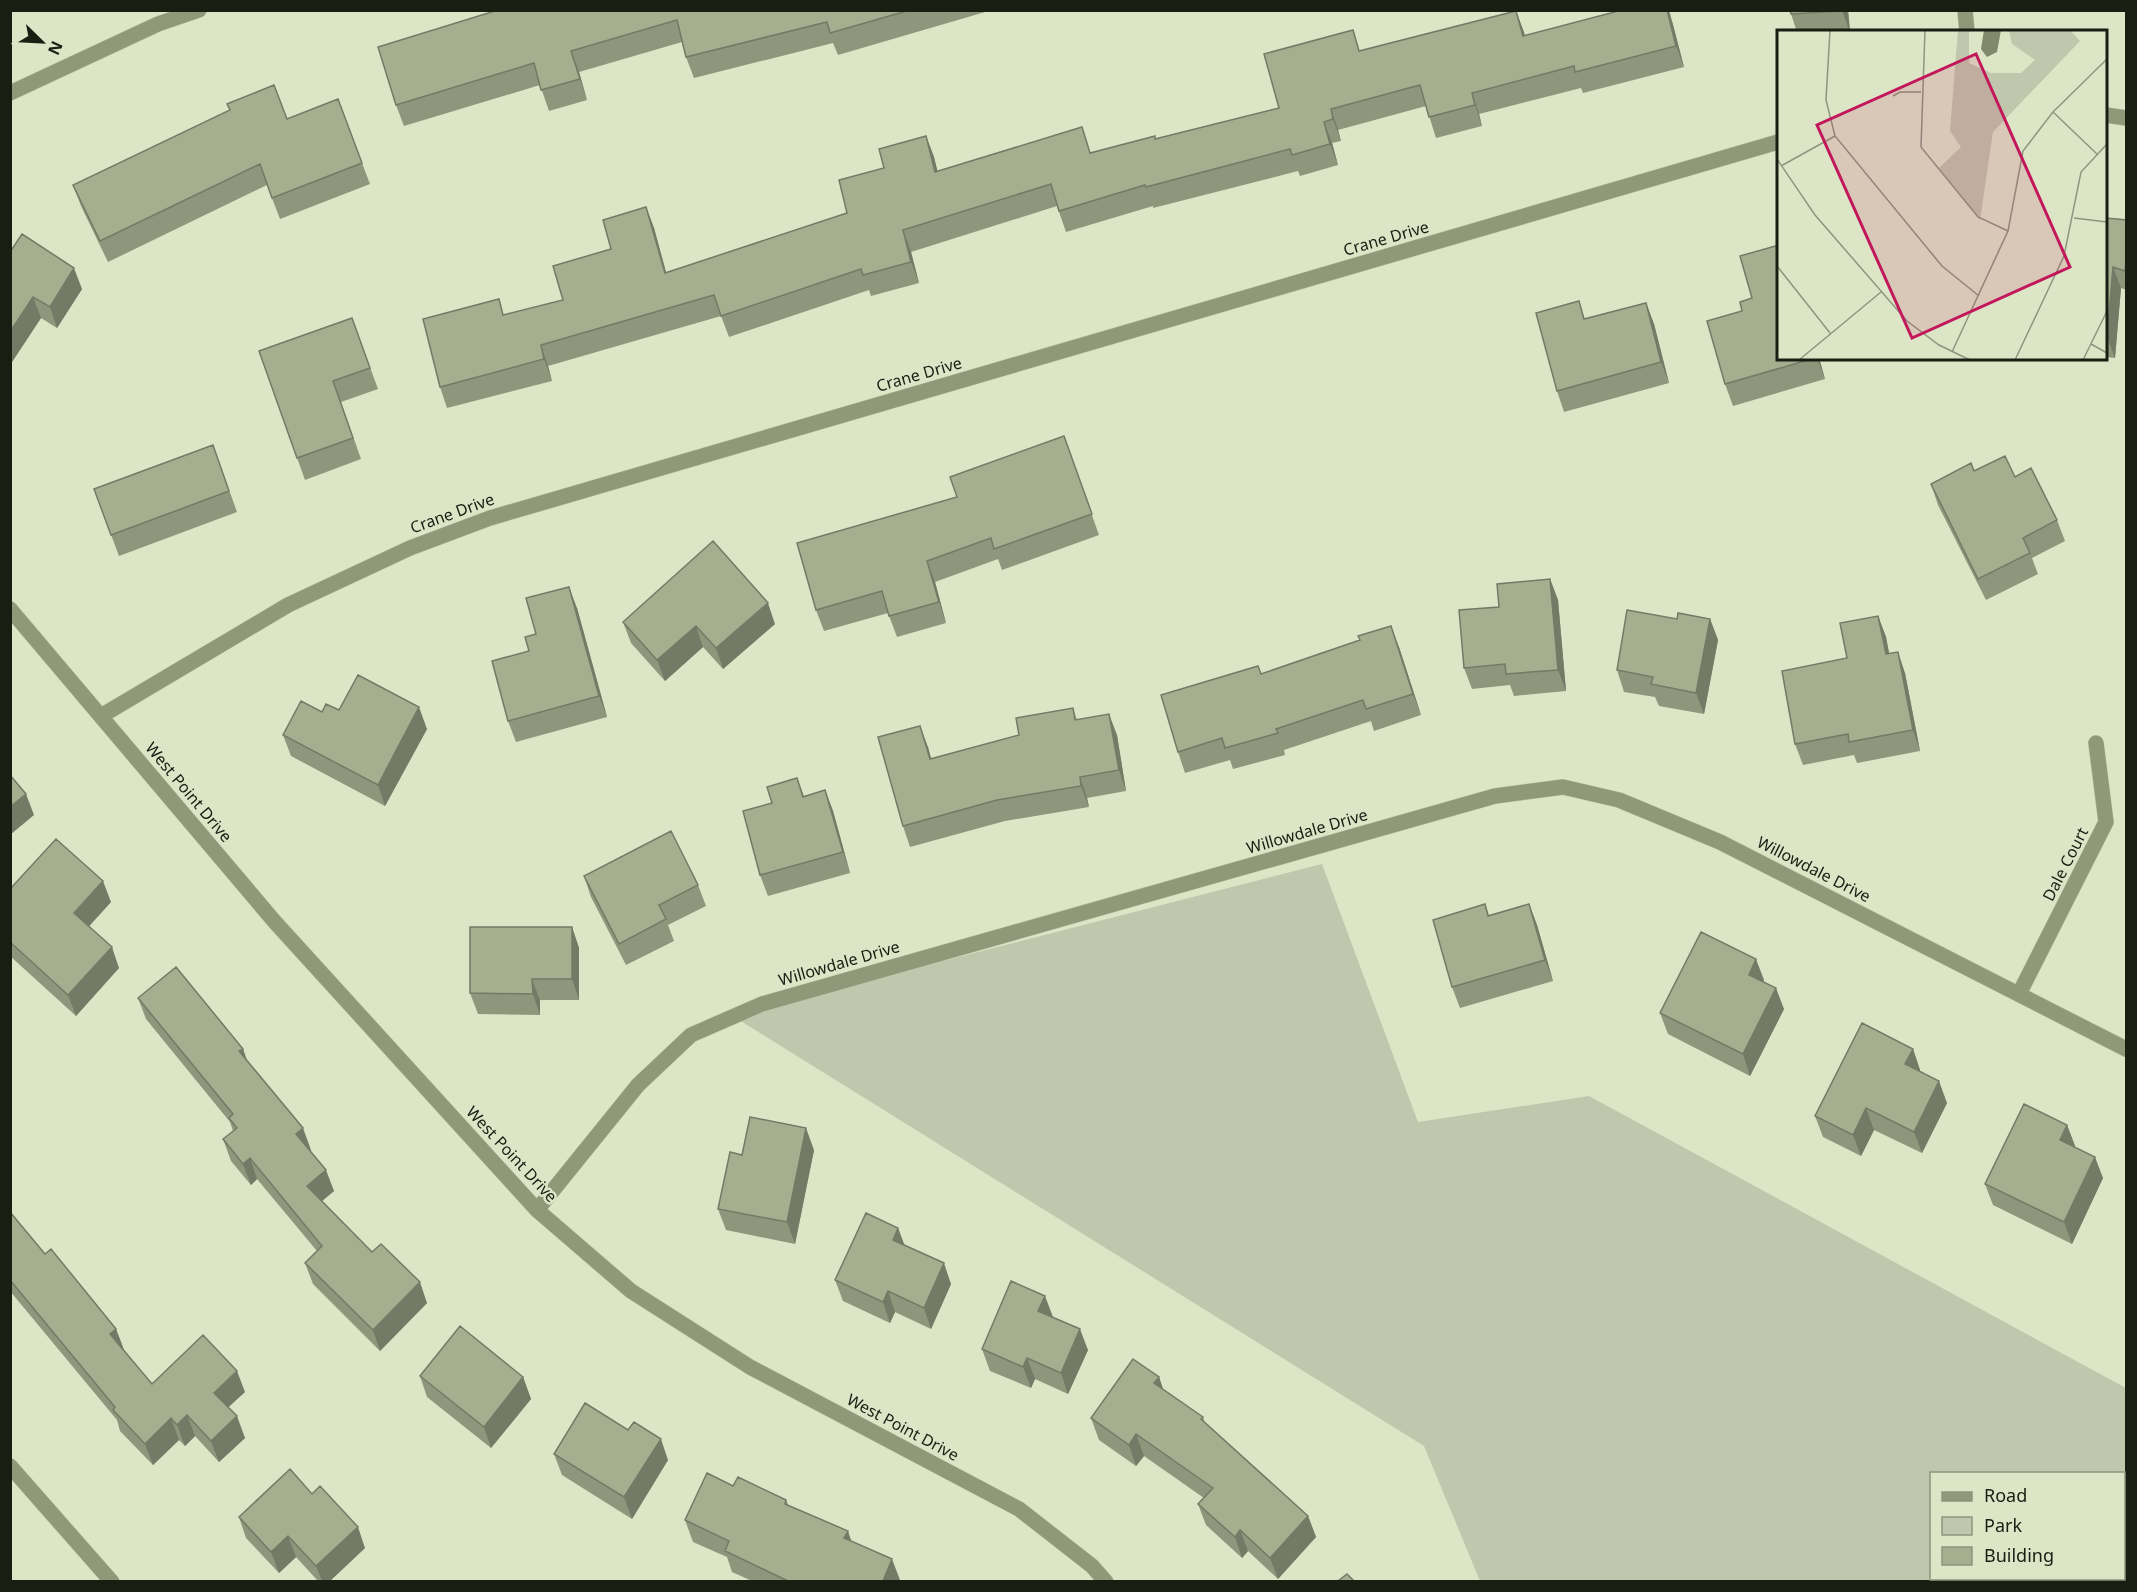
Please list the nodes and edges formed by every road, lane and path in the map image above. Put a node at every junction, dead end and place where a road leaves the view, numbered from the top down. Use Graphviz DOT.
graph roads {
  1 [pos="199,10"];
  2 [pos="1965,10"];
  3 [pos="1967,30"];
  4 [pos="10,93"];
  5 [pos="2107,115"];
  6 [pos="2127,118"];
  7 [pos="1777,143"];
  8 [pos="10,609"];
  9 [pos="101,716"];
  10 [pos="2096,743"];
  11 [pos="2020,992"];
  12 [pos="2127,1049"];
  13 [pos="537,1210"];
  14 [pos="10,1466"];
  15 [pos="112,1581"];
  16 [pos="1106,1581"];
  1 -- 4 [label="street"];
  2 -- 3 [label="street"];
  5 -- 6 [label="street"];
  7 -- 9 [label="street, Crane Drive"];
  8 -- 9 [label="street, West Point Drive"];
  9 -- 13 [label="street, West Point Drive"];
  10 -- 11 [label="street, Dale Court"];
  11 -- 12 [label="street, Willowdale Drive"];
  11 -- 13 [label="street, Willowdale Drive"];
  13 -- 16 [label="street, West Point Drive"];
  14 -- 15 [label="street"];
}
